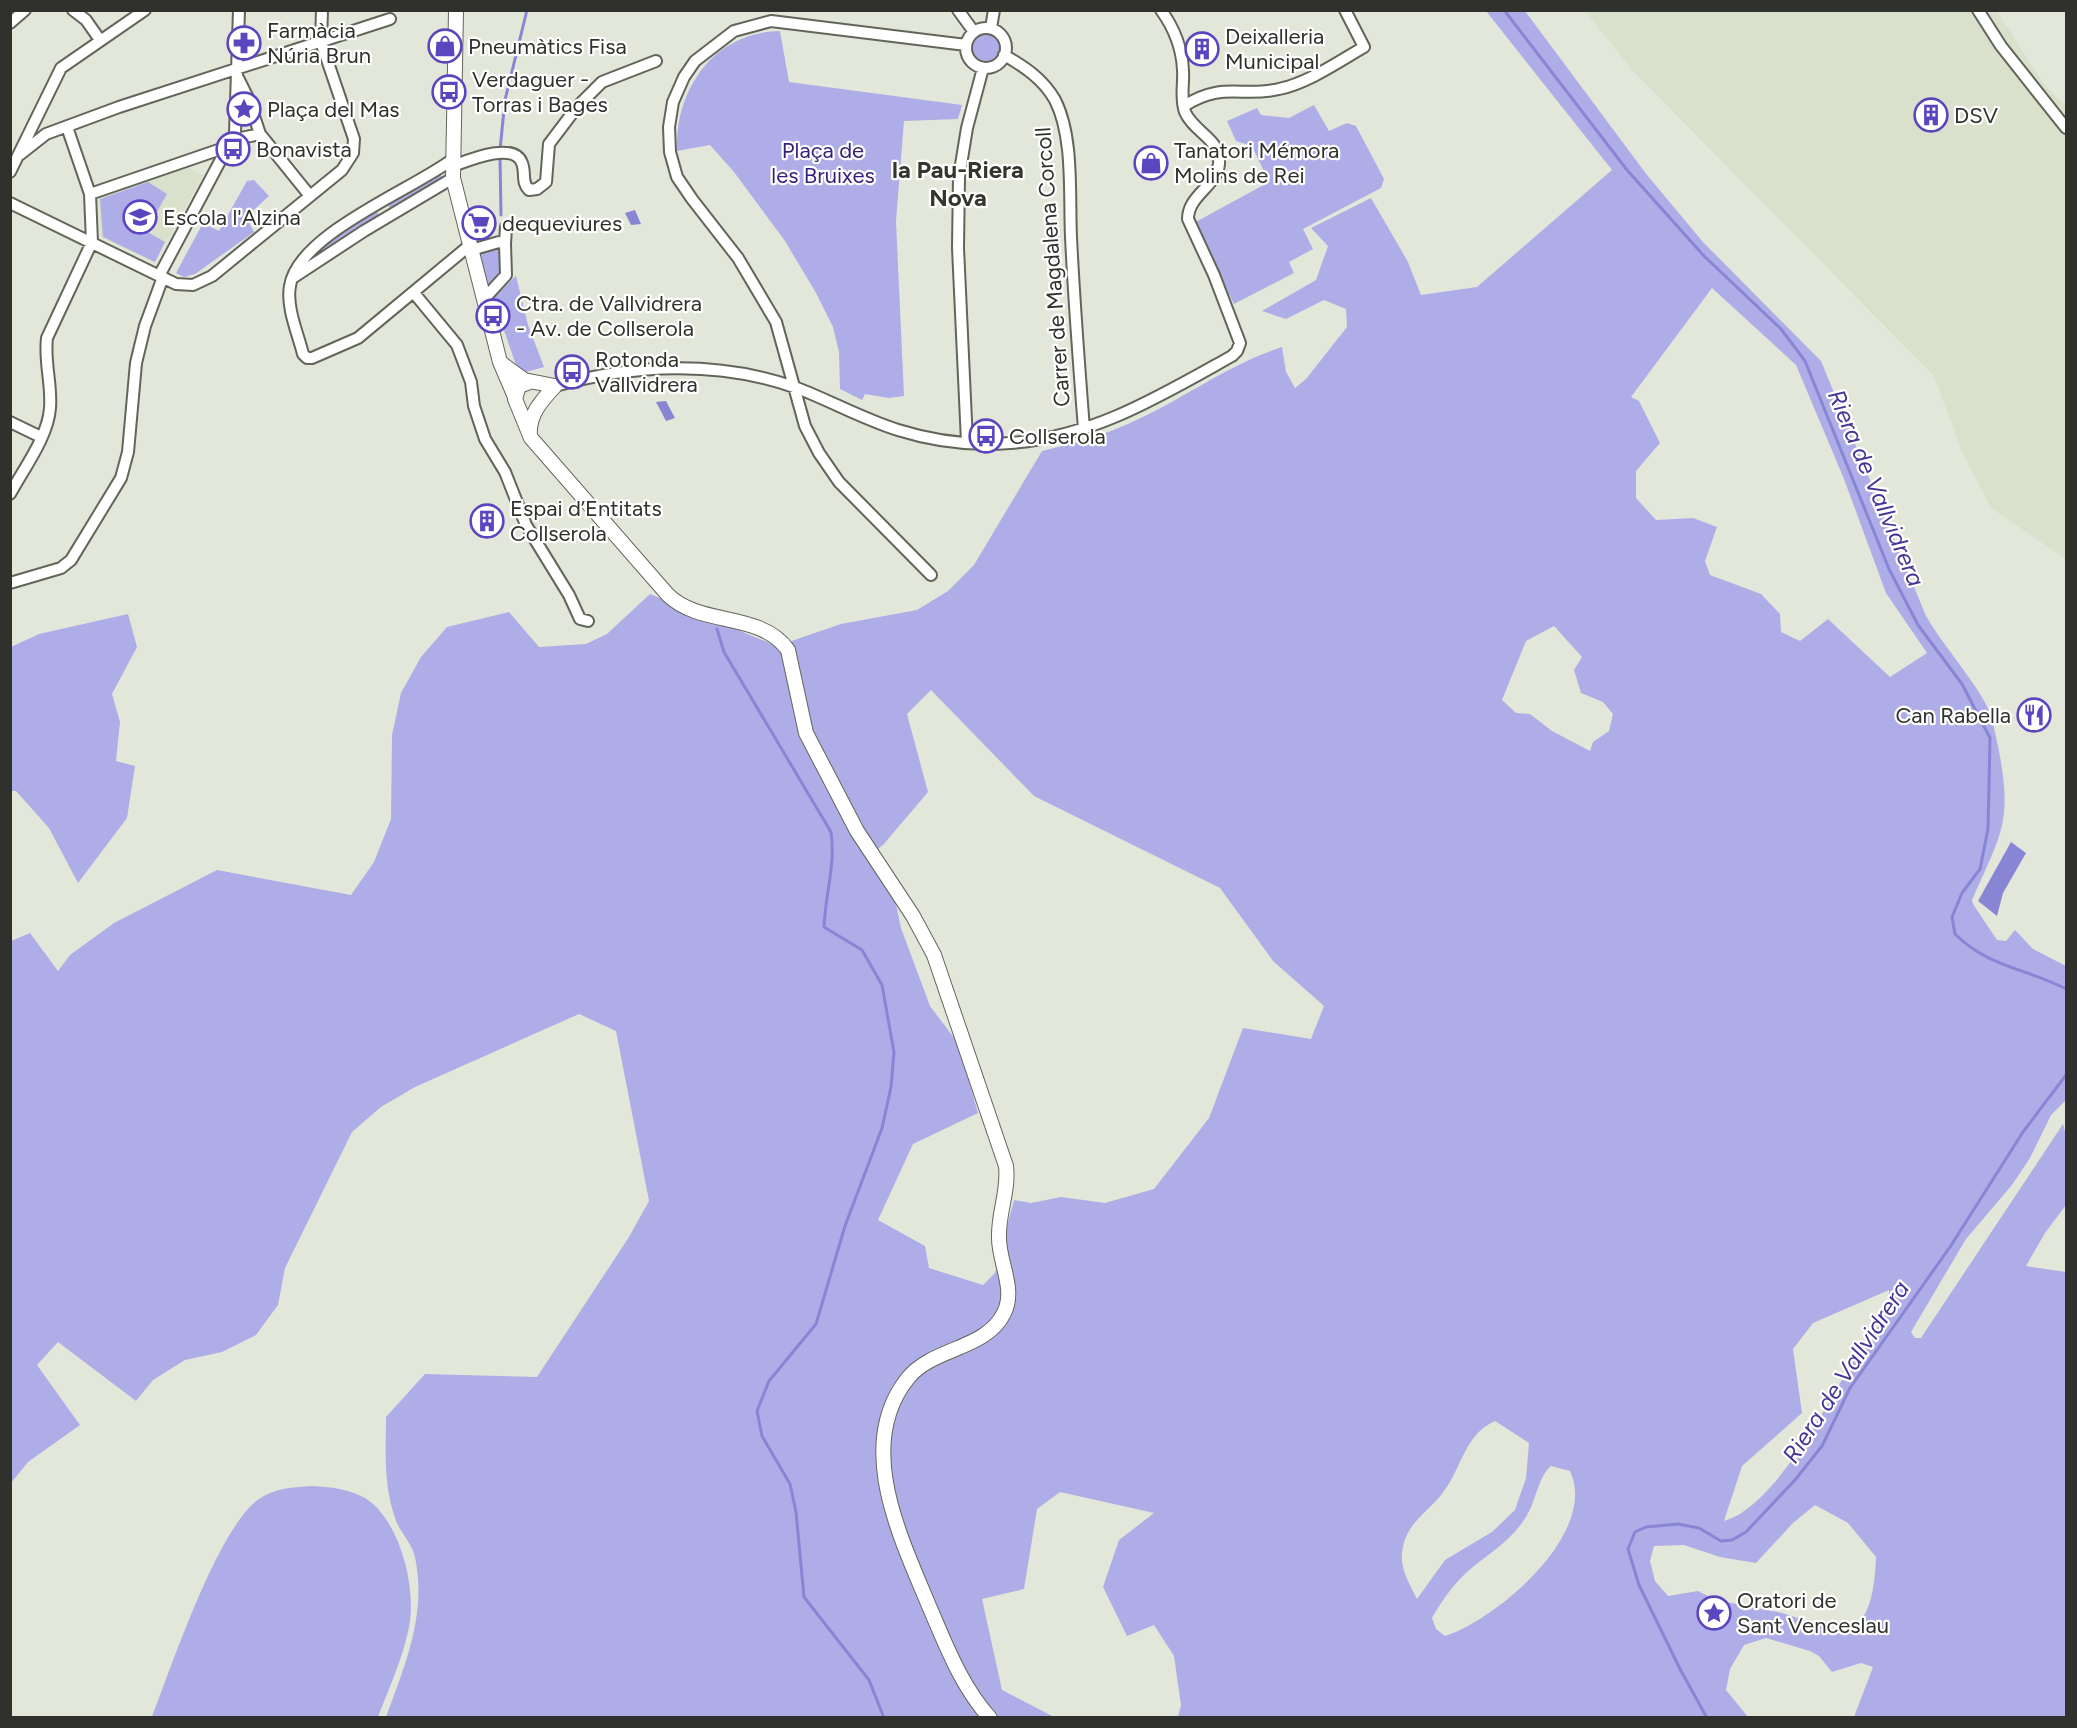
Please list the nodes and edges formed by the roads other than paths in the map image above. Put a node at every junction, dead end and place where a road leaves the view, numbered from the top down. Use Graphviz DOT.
graph roads {
  1 [pos="26,10"];
  2 [pos="74,10"];
  3 [pos="145,10"];
  4 [pos="239,10"];
  5 [pos="322,10"];
  6 [pos="456,10"];
  7 [pos="958,10"];
  8 [pos="994,10"];
  9 [pos="1161,10"];
  10 [pos="1344,10"];
  11 [pos="1978,10"];
  12 [pos="390,19"];
  13 [pos="10,23"];
  14 [pos="991,28"];
  15 [pos="974,32"];
  16 [pos="100,40"];
  17 [pos="321,42"];
  18 [pos="966,45"];
  19 [pos="1004,55"];
  20 [pos="656,61"];
  21 [pos="983,68"];
  22 [pos="237,73"];
  23 [pos="1184,105"];
  24 [pos="36,117"];
  25 [pos="67,127"];
  26 [pos="2067,128"];
  27 [pos="260,134"];
  28 [pos="46,135"];
  29 [pos="232,143"];
  30 [pos="18,156"];
  31 [pos="453,168"];
  32 [pos="10,172"];
  33 [pos="90,194"];
  34 [pos="310,196"];
  35 [pos="10,202"];
  36 [pos="380,203"];
  37 [pos="388,216"];
  38 [pos="506,227"];
  39 [pos="92,242"];
  40 [pos="505,244"];
  41 [pos="310,248"];
  42 [pos="471,248"];
  43 [pos="314,262"];
  44 [pos="161,276"];
  45 [pos="291,279"];
  46 [pos="414,293"];
  47 [pos="484,300"];
  48 [pos="500,362"];
  49 [pos="531,382"];
  50 [pos="555,386"];
  51 [pos="795,388"];
  52 [pos="515,399"];
  53 [pos="540,402"];
  54 [pos="10,422"];
  55 [pos="1084,429"];
  56 [pos="41,437"];
  57 [pos="531,438"];
  58 [pos="967,442"];
  59 [pos="10,494"];
  60 [pos="931,575"];
  61 [pos="10,583"];
  62 [pos="588,621"];
  63 [pos="990,1718"];
  1 -- 13 [label="street"];
  2 -- 16 [label="street"];
  3 -- 16 [label="street"];
  4 -- 22 [label="street"];
  5 -- 17 [label="street"];
  6 -- 31 [label="main road"];
  7 -- 15 [label="street"];
  8 -- 14 [label="street"];
  9 -- 23 [label="street"];
  10 -- 23 [label="street"];
  11 -- 26 [label="street"];
  12 -- 17 [label="street"];
  14 -- 15 [label="street"];
  14 -- 19 [label="street"];
  15 -- 18 [label="street"];
  16 -- 24 [label="street"];
  17 -- 22 [label="street"];
  17 -- 34 [label="street"];
  18 -- 21 [label="street"];
  18 -- 51 [label="street"];
  19 -- 21 [label="street"];
  19 -- 55 [label="street, Carrer de Magdalena Corcoll"];
  20 -- 31 [label="street"];
  21 -- 58 [label="street"];
  22 -- 25 [label="street"];
  22 -- 27 [label="street"];
  22 -- 29 [label="street"];
  23 -- 55 [label="street"];
  24 -- 28 [label="street"];
  24 -- 30 [label="street"];
  25 -- 28 [label="street"];
  25 -- 33 [label="street"];
  27 -- 29 [label="street"];
  27 -- 34 [label="street"];
  28 -- 30 [label="street"];
  29 -- 33 [label="street"];
  29 -- 44 [label="street"];
  30 -- 32 [label="street"];
  31 -- 36 [label="street"];
  31 -- 37 [label="street"];
  31 -- 42 [label="main road"];
  33 -- 39 [label="street"];
  34 -- 44 [label="street"];
  35 -- 39 [label="street"];
  36 -- 37 [label="street"];
  36 -- 41 [label="street"];
  37 -- 43 [label="street"];
  38 -- 40 [label="street"];
  39 -- 44 [label="street"];
  39 -- 56 [label="street"];
  40 -- 42 [label="street"];
  40 -- 47 [label="street"];
  41 -- 43 [label="street"];
  41 -- 45 [label="street"];
  42 -- 46 [label="street"];
  42 -- 47 [label="main road"];
  43 -- 45 [label="street"];
  44 -- 61 [label="street"];
  45 -- 46 [label="street"];
  46 -- 62 [label="street"];
  47 -- 48 [label="main road"];
  48 -- 49 [label="main road"];
  48 -- 52 [label="main road"];
  49 -- 50 [label="main road"];
  49 -- 52 [label="main road"];
  49 -- 53 [label="main road"];
  50 -- 51 [label="street"];
  50 -- 53 [label="main road"];
  51 -- 58 [label="street"];
  51 -- 60 [label="street"];
  52 -- 53 [label="main road"];
  52 -- 57 [label="main road"];
  53 -- 57 [label="main road"];
  54 -- 56 [label="street"];
  55 -- 58 [label="street"];
  56 -- 59 [label="street"];
  57 -- 63 [label="main road"];
}
